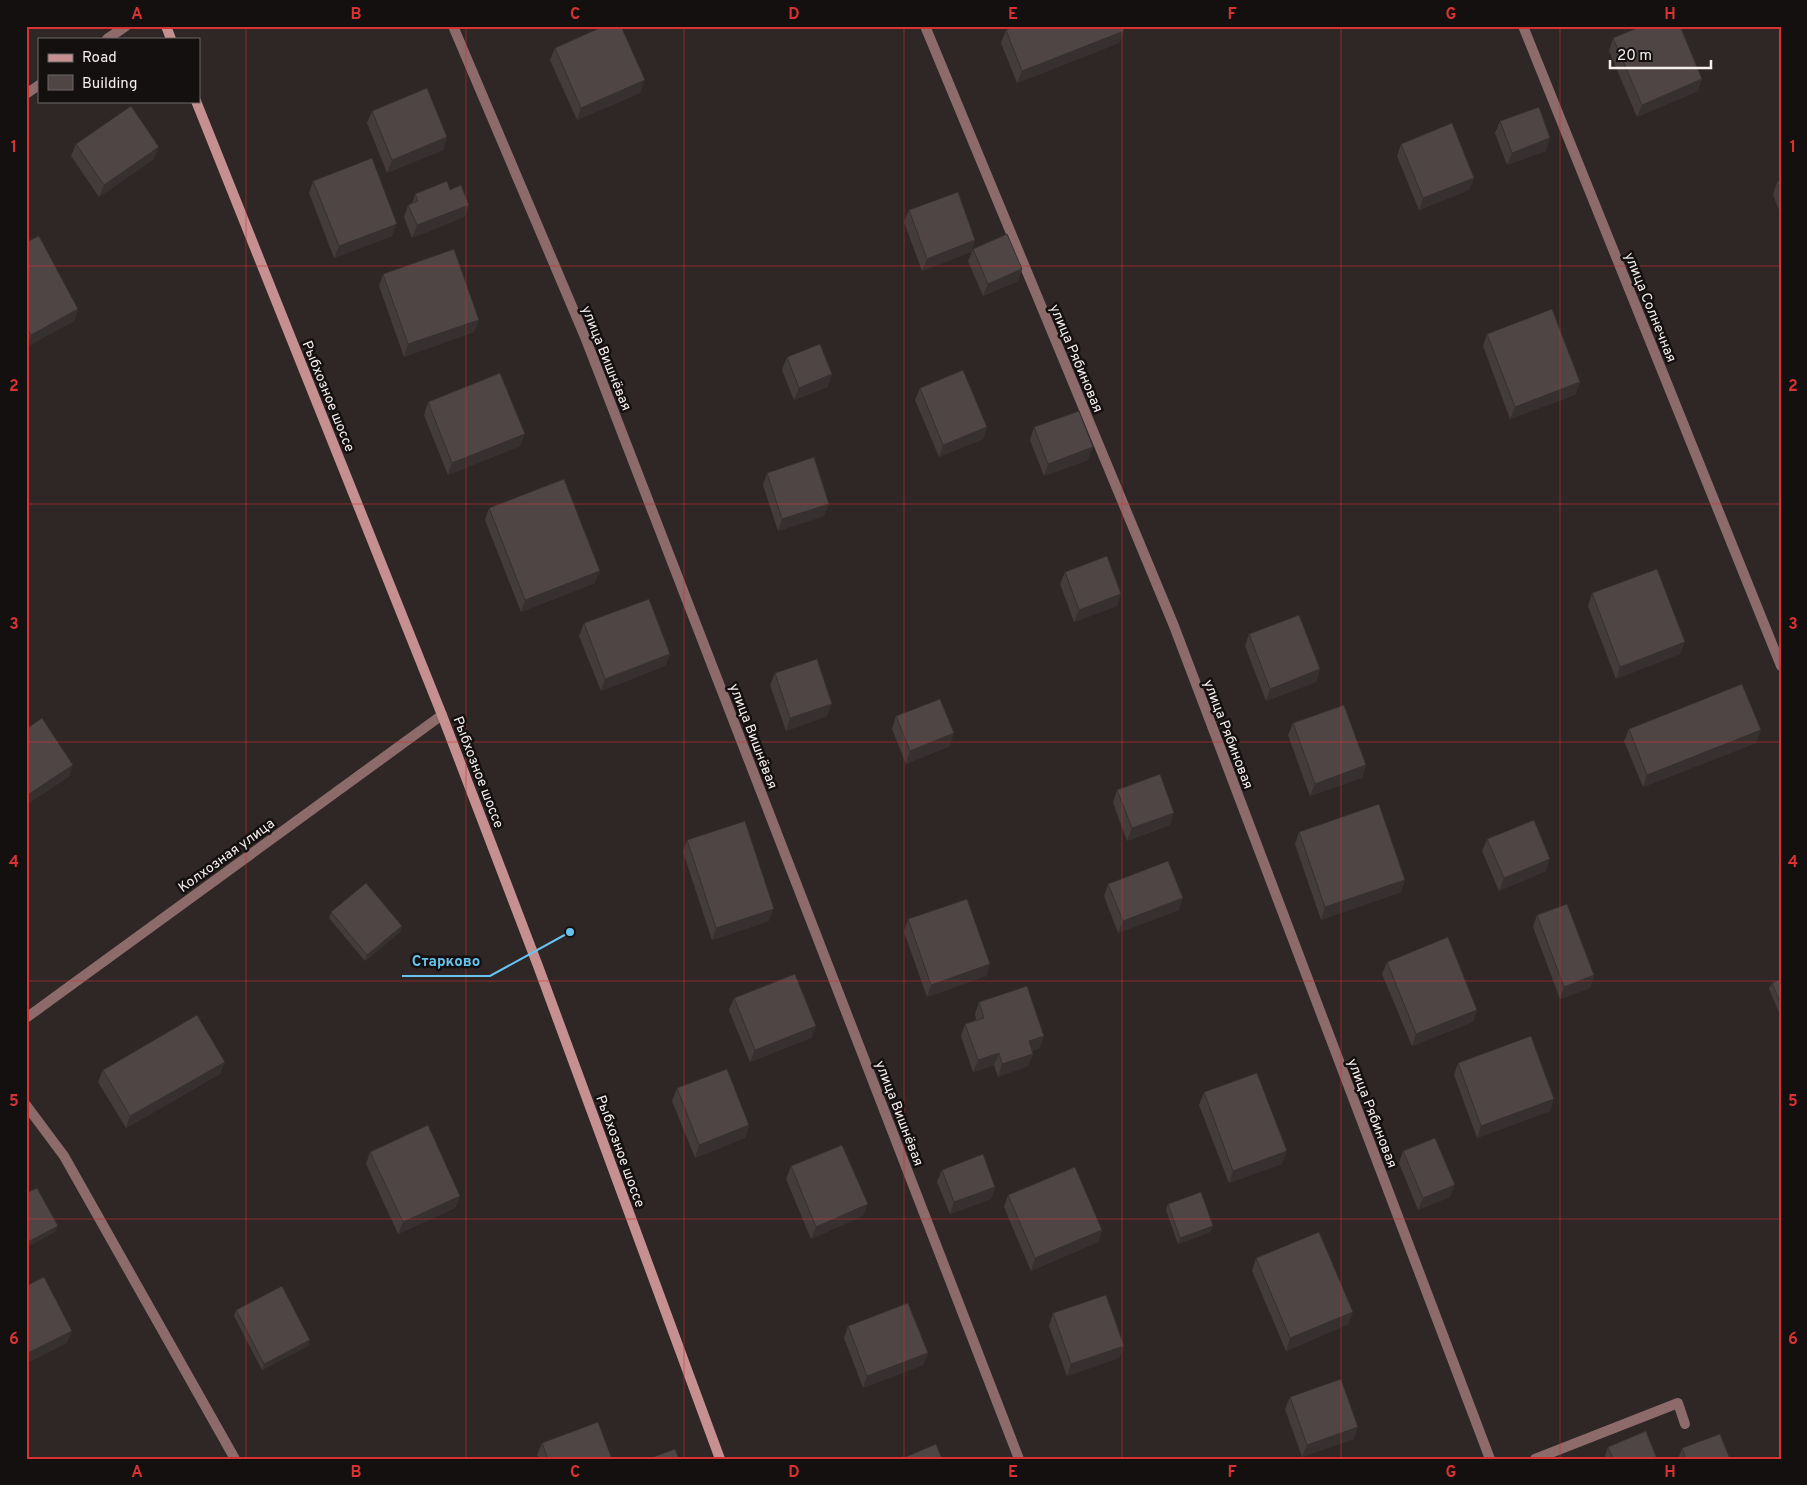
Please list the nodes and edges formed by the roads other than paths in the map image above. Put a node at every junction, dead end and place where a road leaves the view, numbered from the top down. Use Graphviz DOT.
graph roads {
  1 [pos="126,26"];
  2 [pos="166,26"];
  3 [pos="453,26"];
  4 [pos="925,26"];
  5 [pos="1524,26"];
  6 [pos="108,38"];
  7 [pos="171,38"];
  8 [pos="38,86"];
  9 [pos="26,94"];
  10 [pos="196,102"];
  11 [pos="1781,666"];
  12 [pos="442,715"];
  13 [pos="26,1018"];
  14 [pos="26,1105"];
  15 [pos="1685,1424"];
  16 [pos="235,1459"];
  17 [pos="720,1459"];
  18 [pos="1019,1459"];
  19 [pos="1490,1459"];
  20 [pos="1535,1459"];
  1 -- 6 [label="street"];
  2 -- 7 [label="street"];
  3 -- 18 [label="street, улица Вишнёвая"];
  4 -- 19 [label="street, улица Рябиновая"];
  5 -- 11 [label="street, улица Солнечная"];
  8 -- 9 [label="street"];
  10 -- 12 [label="street, Рыбхозное шоссе"];
  12 -- 13 [label="street, Колхозная улица"];
  12 -- 17 [label="street, Рыбхозное шоссе"];
  14 -- 16 [label="street"];
  15 -- 20 [label="street"];
}
